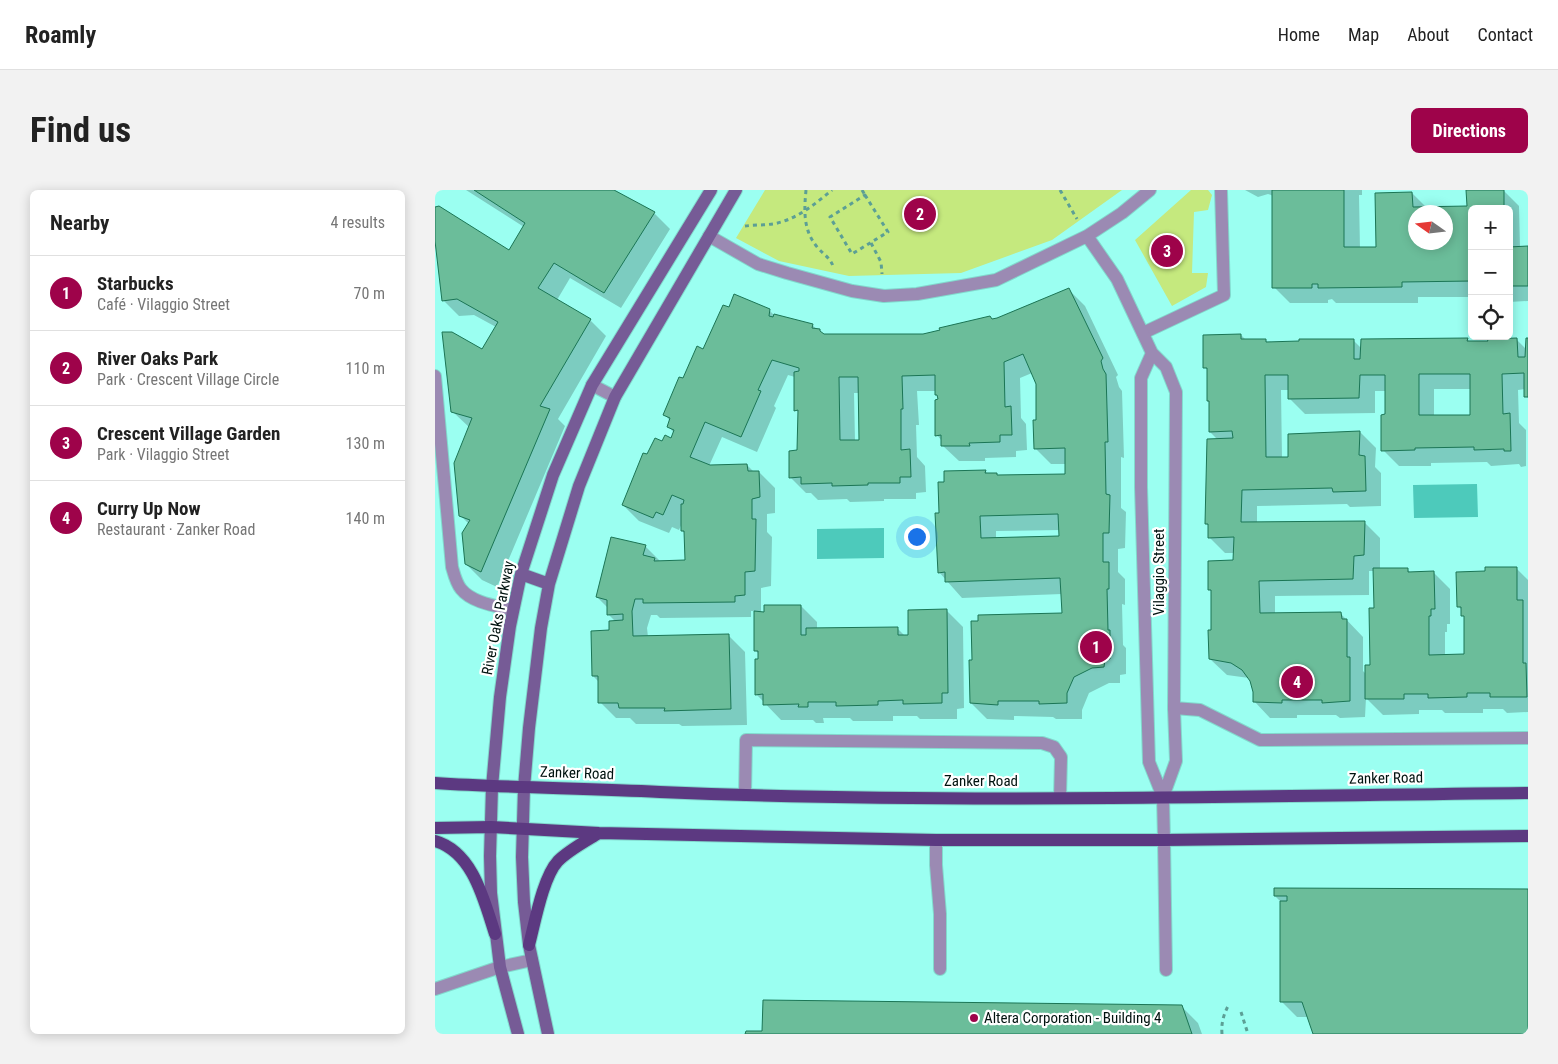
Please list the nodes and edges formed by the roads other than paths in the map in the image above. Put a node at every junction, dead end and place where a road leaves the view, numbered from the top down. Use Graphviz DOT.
graph roads {
  1 [pos="711,190"];
  2 [pos="736,190"];
  3 [pos="1150,190"];
  4 [pos="1221,190"];
  5 [pos="709,236"];
  6 [pos="1087,236"];
  7 [pos="1143,333"];
  8 [pos="1152,353"];
  9 [pos="435,376"];
  10 [pos="592,385"];
  11 [pos="615,397"];
  12 [pos="521,574"];
  13 [pos="549,584"];
  14 [pos="513,610"];
  15 [pos="1174,708"];
  16 [pos="1528,738"];
  17 [pos="435,783"];
  18 [pos="492,787"];
  19 [pos="524,788"];
  20 [pos="1528,793"];
  21 [pos="745,796"];
  22 [pos="1163,797"];
  23 [pos="1060,798"];
  24 [pos="491,827"];
  25 [pos="435,828"];
  26 [pos="522,829"];
  27 [pos="599,833"];
  28 [pos="1528,836"];
  29 [pos="936,840"];
  30 [pos="1164,840"];
  31 [pos="435,841"];
  32 [pos="495,934"];
  33 [pos="529,945"];
  34 [pos="532,960"];
  35 [pos="500,967"];
  36 [pos="940,969"];
  37 [pos="1166,970"];
  38 [pos="435,989"];
  39 [pos="518,1034"];
  40 [pos="548,1034"];
  1 -- 10 [label="street, River Oaks Parkway"];
  2 -- 5 [label="street"];
  3 -- 6 [label="street"];
  4 -- 7 [label="street"];
  5 -- 6 [label="street"];
  5 -- 11 [label="street"];
  6 -- 7 [label="street, Vilaggio Street"];
  7 -- 8 [label="street, Vilaggio Street"];
  8 -- 15 [label="street, Vilaggio Street"];
  8 -- 22 [label="street, Vilaggio Street"];
  9 -- 14 [label="street"];
  10 -- 11 [label="street"];
  10 -- 12 [label="street, River Oaks Parkway"];
  11 -- 13 [label="street"];
  12 -- 13 [label="street"];
  12 -- 14 [label="street, River Oaks Parkway"];
  13 -- 19 [label="street"];
  14 -- 18 [label="street, River Oaks Parkway"];
  15 -- 16 [label="street"];
  15 -- 22 [label="street, Vilaggio Street"];
  17 -- 18 [label="main road, Zanker Road"];
  18 -- 19 [label="main road, Zanker Road"];
  18 -- 24 [label="street, River Oaks Parkway"];
  19 -- 21 [label="main road, Zanker Road"];
  19 -- 26 [label="street"];
  20 -- 22 [label="main road, Zanker Road"];
  21 -- 23 [label="main road, Zanker Road"];
  21 -- 23 [label="street"];
  22 -- 23 [label="main road, Zanker Road"];
  22 -- 30 [label="street, Vilaggio Street"];
  24 -- 25 [label="main road"];
  24 -- 26 [label="main road"];
  24 -- 32 [label="street, River Oaks Parkway"];
  26 -- 27 [label="main road"];
  26 -- 33 [label="street"];
  27 -- 29 [label="main road"];
  27 -- 33 [label="main road"];
  28 -- 30 [label="main road"];
  29 -- 30 [label="main road"];
  29 -- 36 [label="street"];
  30 -- 37 [label="street, Vilaggio Street"];
  31 -- 32 [label="main road"];
  32 -- 35 [label="street, River Oaks Parkway"];
  33 -- 34 [label="street"];
  34 -- 35 [label="street"];
  34 -- 40 [label="street"];
  35 -- 38 [label="street"];
  35 -- 39 [label="street, River Oaks Parkway"];
}
